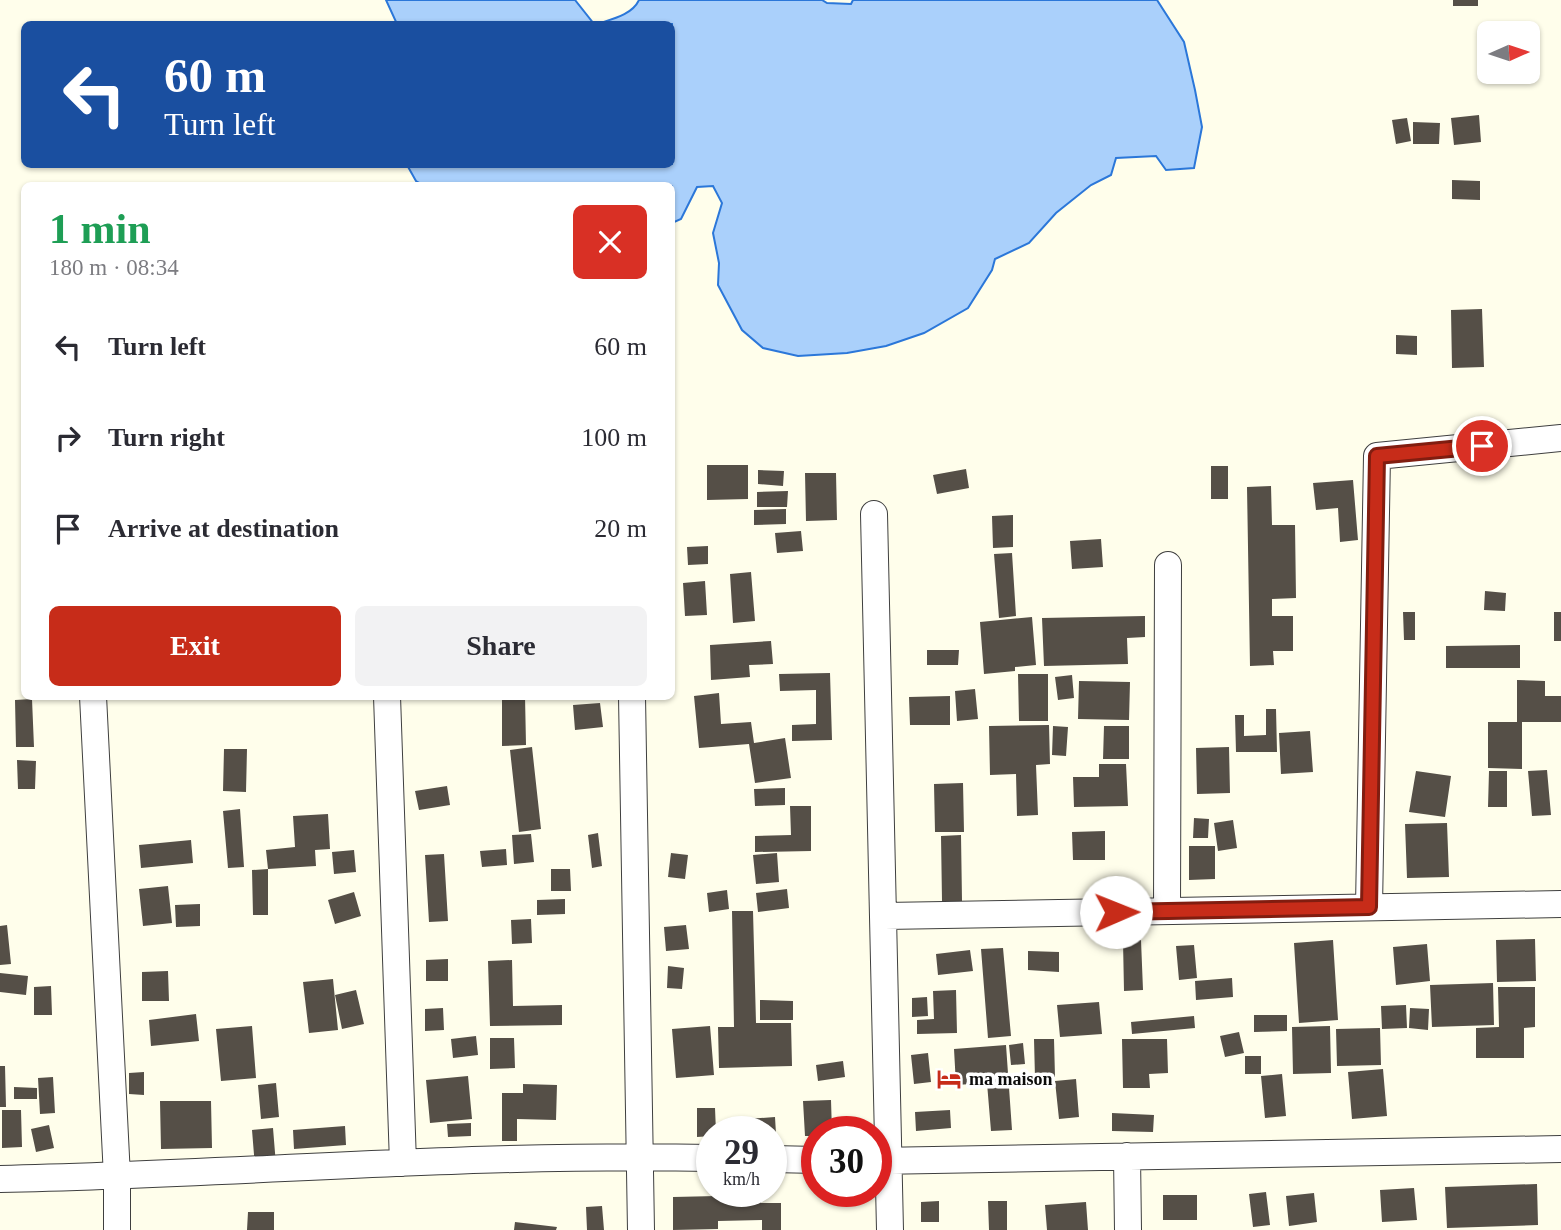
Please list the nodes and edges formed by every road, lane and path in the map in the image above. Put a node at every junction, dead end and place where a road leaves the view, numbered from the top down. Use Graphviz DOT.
graph roads {
  1 [pos="1561,438"];
  2 [pos="874,514"];
  3 [pos="1168,565"];
  4 [pos="93,700"];
  5 [pos="387,700"];
  6 [pos="632,700"];
  7 [pos="1561,904"];
  8 [pos="1369,907"];
  9 [pos="1167,911"];
  10 [pos="885,916"];
  11 [pos="883,1116"];
  12 [pos="1561,1149"];
  13 [pos="1127,1156"];
  14 [pos="640,1157"];
  15 [pos="696,1158"];
  16 [pos="892,1161"];
  17 [pos="403,1163"];
  18 [pos="117,1177"];
  19 [pos="0,1179"];
  20 [pos="888,1207"];
  21 [pos="117,1230"];
  22 [pos="641,1230"];
  23 [pos="890,1230"];
  24 [pos="1128,1230"];
  1 -- 8 [label="street"];
  2 -- 10 [label="street"];
  3 -- 9 [label="street"];
  4 -- 18 [label="street"];
  5 -- 17 [label="street"];
  6 -- 14 [label="street"];
  7 -- 8 [label="street"];
  8 -- 9 [label="street"];
  9 -- 10 [label="street"];
  10 -- 11 [label="street"];
  12 -- 13 [label="street"];
  13 -- 16 [label="street"];
  13 -- 24 [label="street"];
  14 -- 15 [label="street"];
  14 -- 17 [label="street"];
  14 -- 22 [label="street"];
  17 -- 18 [label="street"];
  18 -- 19 [label="street"];
  18 -- 21 [label="street"];
  20 -- 23 [label="street"];
}
